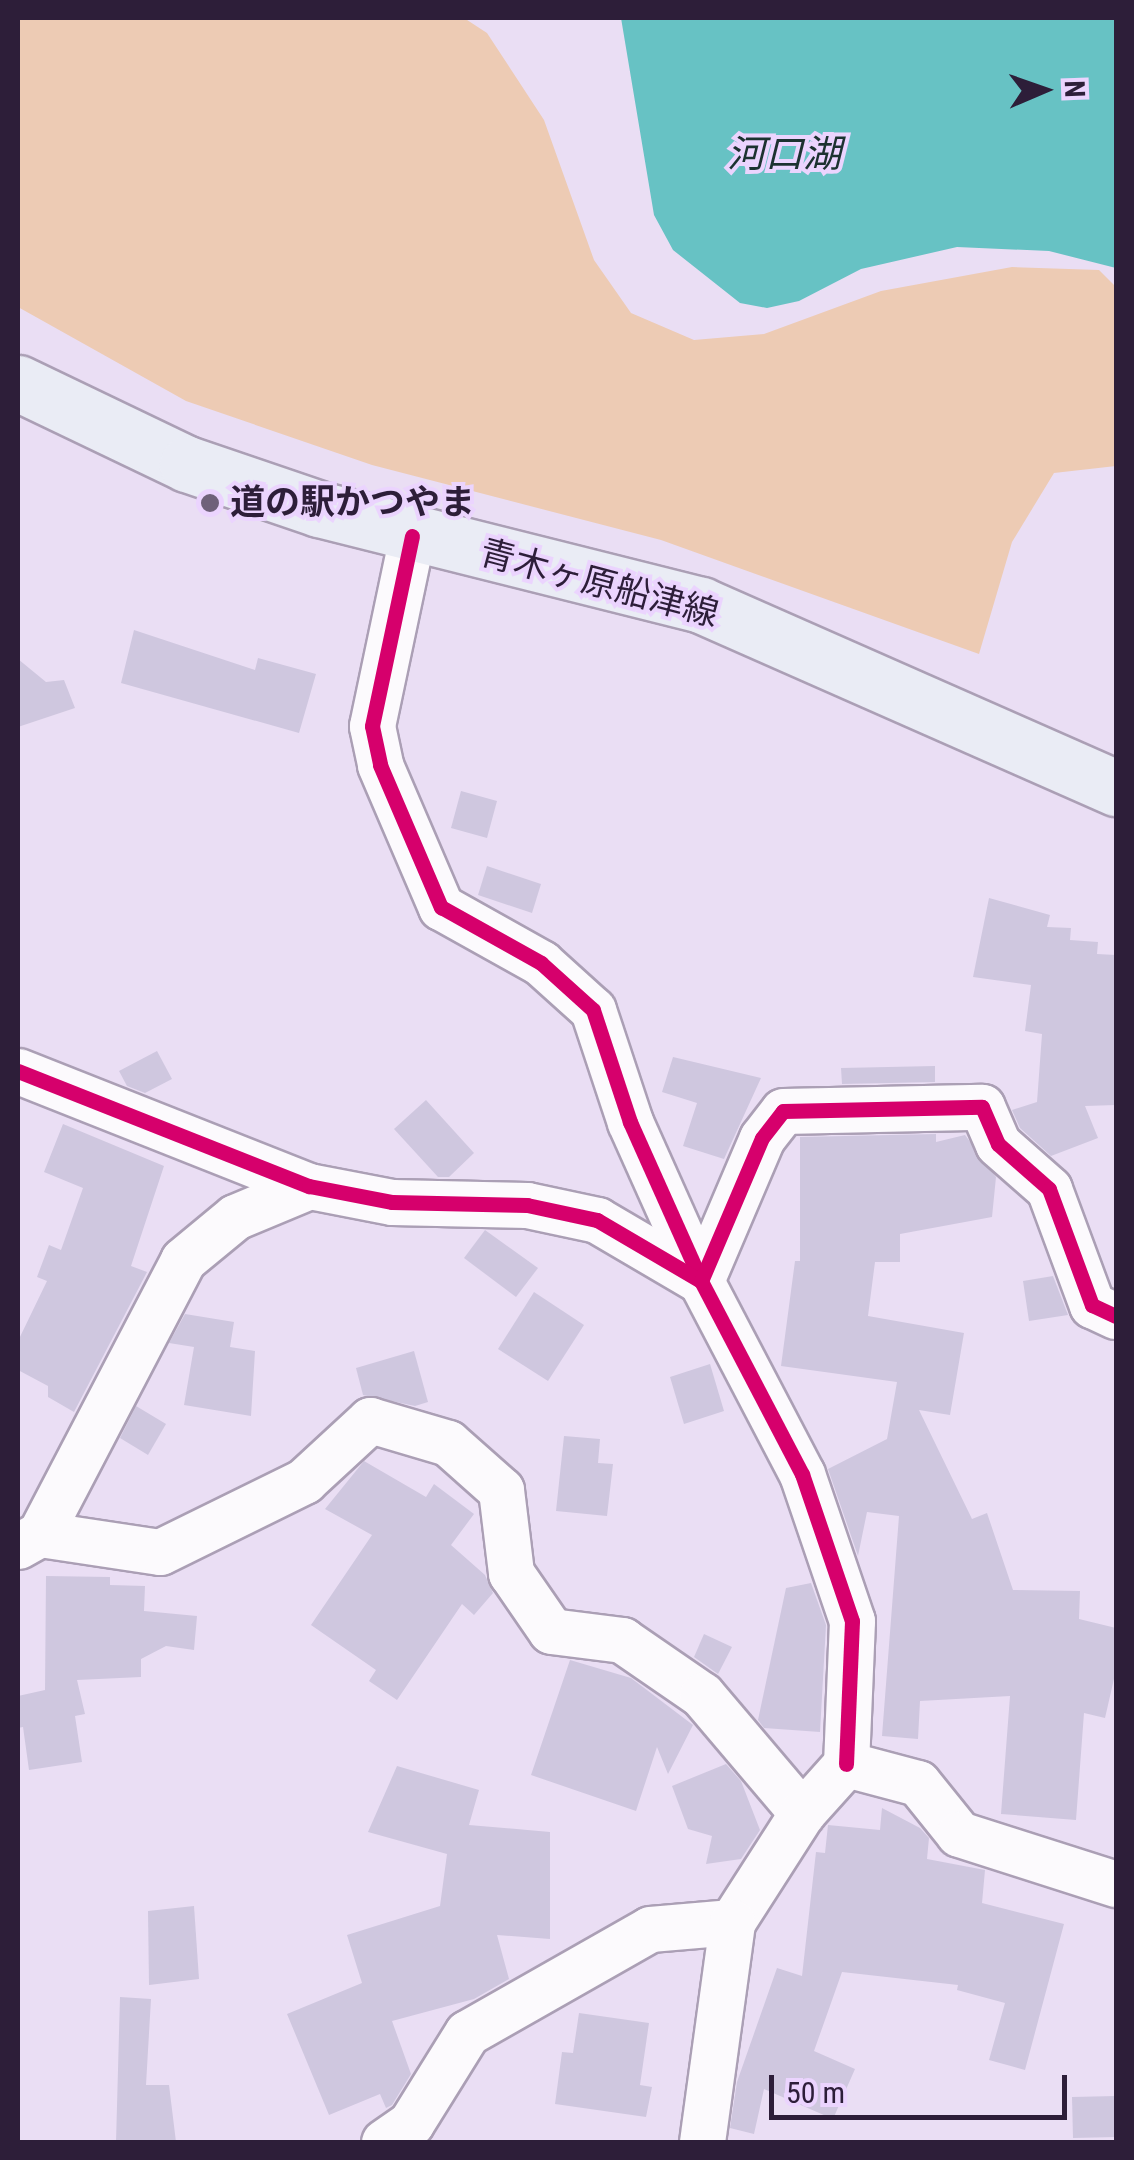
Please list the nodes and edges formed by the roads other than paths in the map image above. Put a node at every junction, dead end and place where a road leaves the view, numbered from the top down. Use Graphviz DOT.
graph roads {
  1 [pos="18,383"];
  2 [pos="412,536"];
  3 [pos="1116,788"];
  4 [pos="18,1071"];
  5 [pos="309,1186"];
  6 [pos="701,1281"];
  7 [pos="1116,1316"];
  8 [pos="29,1540"];
  9 [pos="846,1764"];
  10 [pos="802,1813"];
  11 [pos="1116,1884"];
  12 [pos="732,1922"];
  13 [pos="384,2142"];
  14 [pos="702,2142"];
  1 -- 2 [label="main road, 青木ヶ原船津線"];
  2 -- 3 [label="main road, 青木ヶ原船津線"];
  2 -- 6 [label="street"];
  4 -- 5 [label="street"];
  5 -- 6 [label="street"];
  5 -- 8 [label="street"];
  6 -- 7 [label="street"];
  6 -- 9 [label="street"];
  8 -- 10 [label="street"];
  9 -- 10 [label="street"];
  9 -- 11 [label="street"];
  10 -- 12 [label="street"];
  12 -- 13 [label="street"];
  12 -- 14 [label="street"];
}
